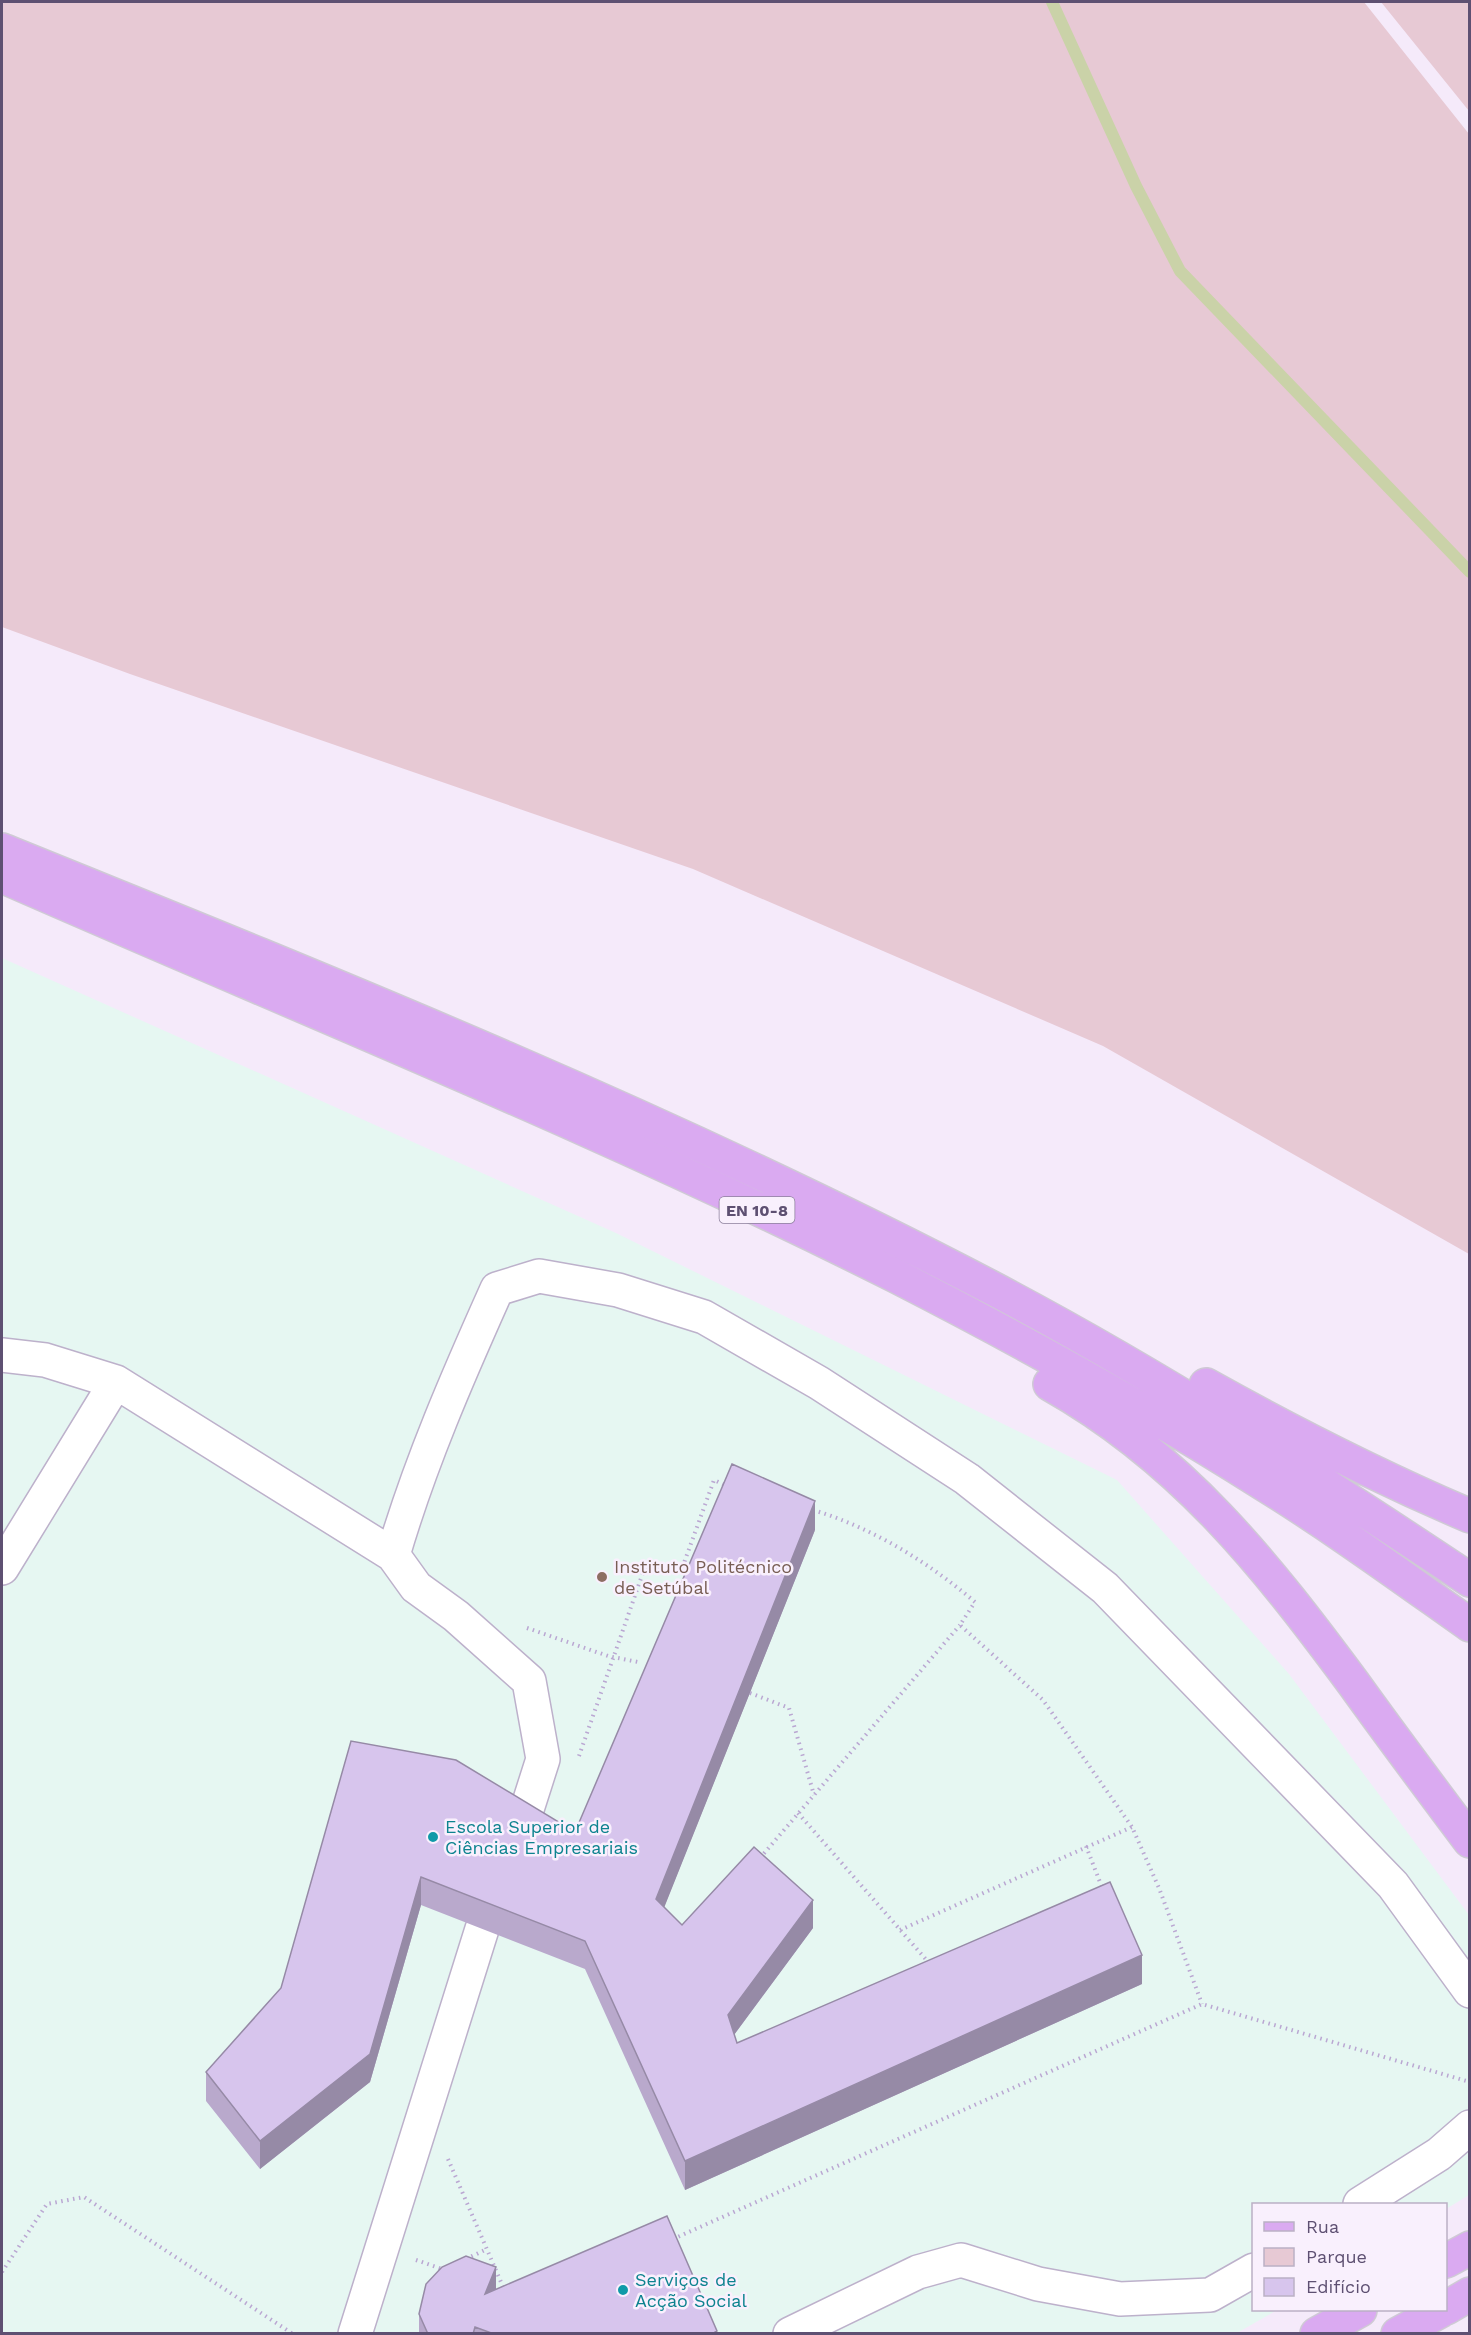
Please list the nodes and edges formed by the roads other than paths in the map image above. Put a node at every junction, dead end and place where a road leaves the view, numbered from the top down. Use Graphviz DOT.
graph roads {
  1 [pos="2,850"];
  2 [pos="2,876"];
  3 [pos="312,976"];
  4 [pos="393,1045"];
  5 [pos="2,1355"];
  6 [pos="116,1382"];
  7 [pos="1470,1516"];
  8 [pos="393,1555"];
  9 [pos="2,1568"];
  10 [pos="1470,1580"];
  11 [pos="1470,1626"];
  12 [pos="521,1828"];
  13 [pos="1470,1841"];
  14 [pos="482,1929"];
  15 [pos="1470,1991"];
  16 [pos="1470,2127"];
  17 [pos="1363,2203"];
  18 [pos="1470,2248"];
  19 [pos="1447,2260"];
  20 [pos="1252,2271"];
  21 [pos="1470,2294"];
  22 [pos="1447,2307"];
  23 [pos="1358,2311"];
  24 [pos="1440,2311"];
  25 [pos="355,2334"];
  26 [pos="790,2334"];
  27 [pos="1317,2334"];
  28 [pos="1398,2334"];
  1 -- 3 [label="main road, EN 10-8"];
  2 -- 4 [label="main road, EN 10-8"];
  3 -- 7 [label="main road"];
  3 -- 10 [label="main road, EN 10-8"];
  4 -- 11 [label="main road, EN 10-8"];
  4 -- 13 [label="main road"];
  5 -- 6 [label="lane"];
  6 -- 8 [label="lane"];
  6 -- 9 [label="lane"];
  8 -- 12 [label="lane"];
  8 -- 15 [label="lane"];
  14 -- 25 [label="lane"];
  16 -- 17 [label="lane"];
  18 -- 19 [label="main road"];
  20 -- 26 [label="lane"];
  21 -- 22 [label="main road"];
  23 -- 27 [label="main road"];
  24 -- 28 [label="main road"];
}
